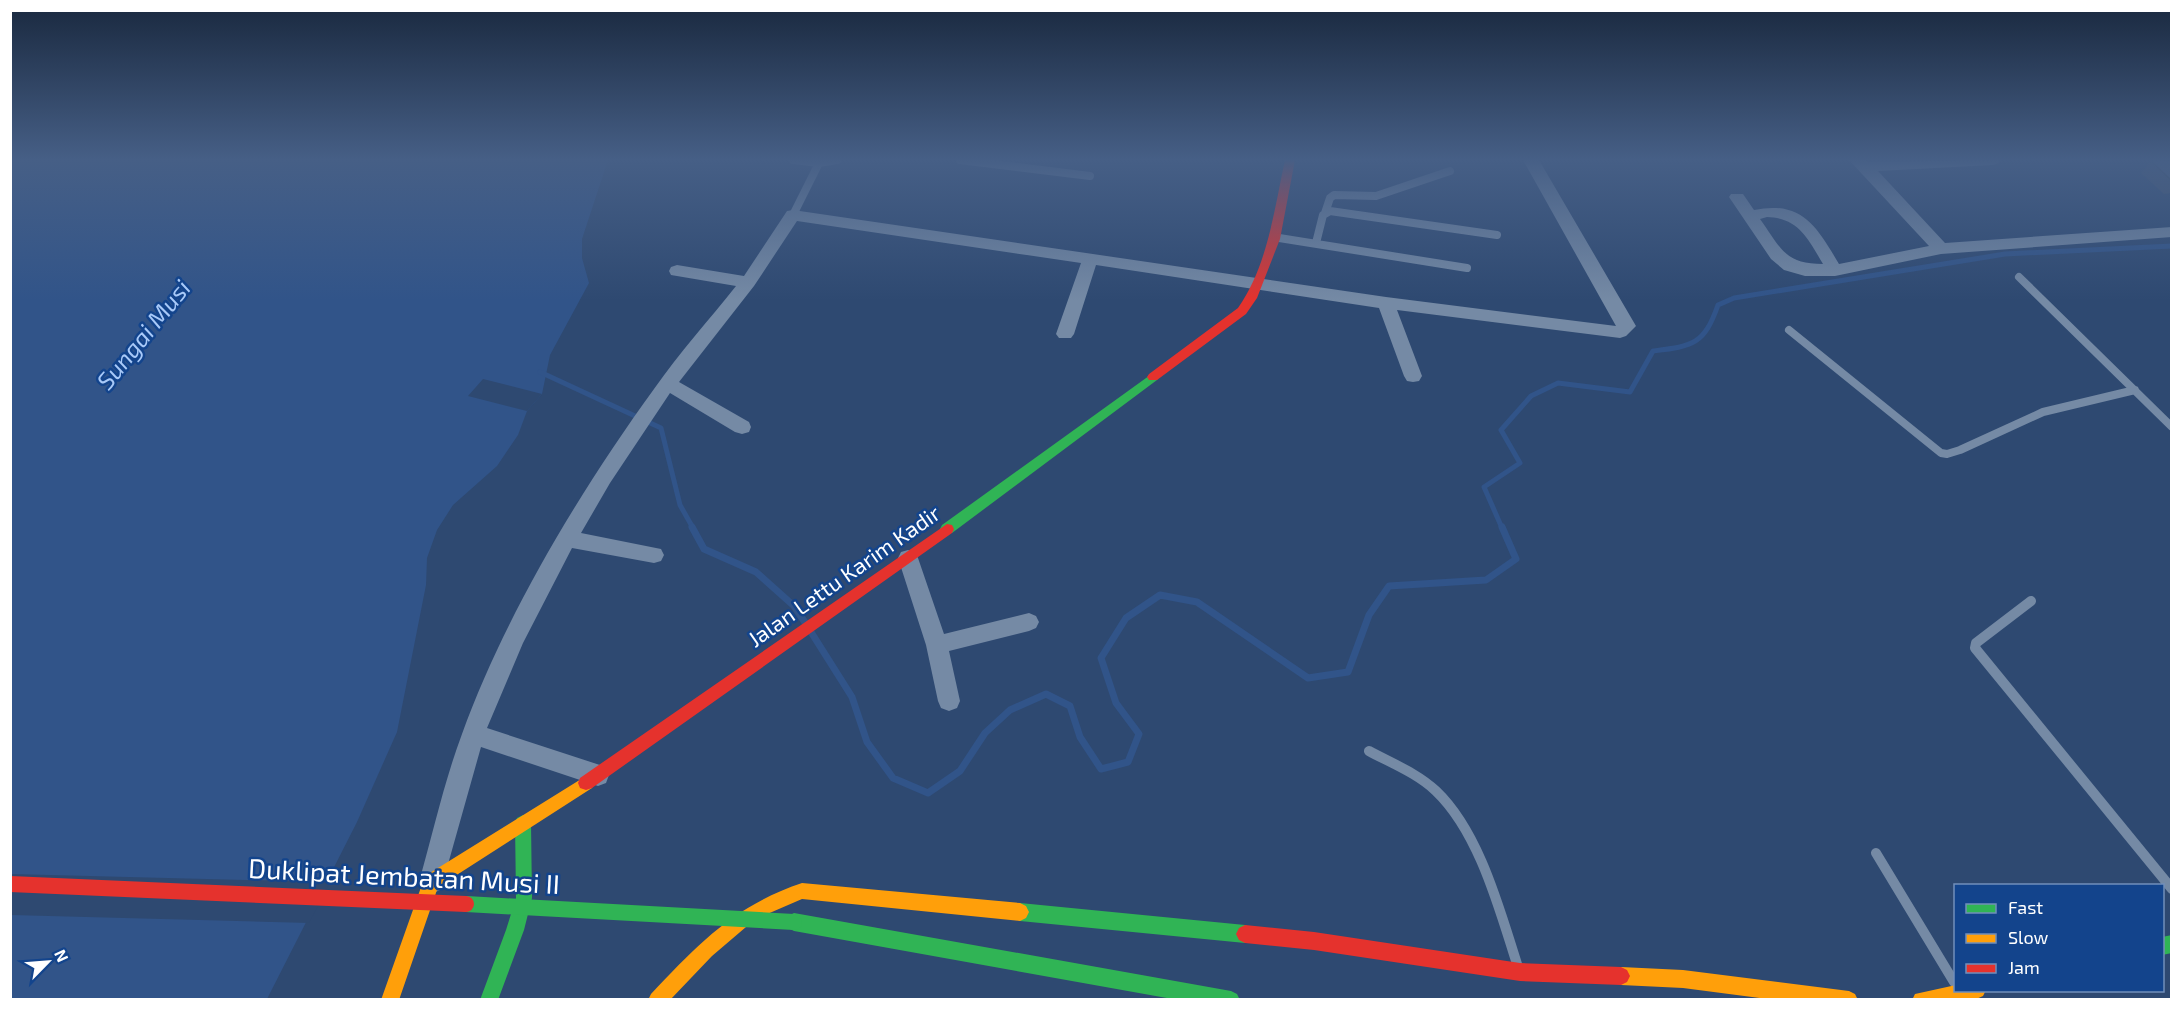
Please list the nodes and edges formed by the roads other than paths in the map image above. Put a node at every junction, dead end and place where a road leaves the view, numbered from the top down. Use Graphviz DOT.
graph roads {
  1 [pos="797,207"];
  2 [pos="1280,207"];
  3 [pos="1327,207"];
  4 [pos="1558,207"];
  5 [pos="1743,207"];
  6 [pos="1902,207"];
  7 [pos="1325,213"];
  8 [pos="793,215"];
  9 [pos="1749,216"];
  10 [pos="2172,232"];
  11 [pos="1497,235"];
  12 [pos="1274,237"];
  13 [pos="1316,243"];
  14 [pos="1941,249"];
  15 [pos="1090,260"];
  16 [pos="1467,268"];
  17 [pos="677,270"];
  18 [pos="1835,270"];
  19 [pos="2019,277"];
  20 [pos="748,282"];
  21 [pos="1260,284"];
  22 [pos="1386,303"];
  23 [pos="1789,330"];
  24 [pos="1065,334"];
  25 [pos="1413,376"];
  26 [pos="668,384"];
  27 [pos="2135,390"];
  28 [pos="742,427"];
  29 [pos="2172,427"];
  30 [pos="567,539"];
  31 [pos="654,555"];
  32 [pos="908,558"];
  33 [pos="2031,601"];
  34 [pos="1029,622"];
  35 [pos="937,645"];
  36 [pos="949,700"];
  37 [pos="473,734"];
  38 [pos="1369,751"];
  39 [pos="598,775"];
  40 [pos="523,823"];
  41 [pos="1876,854"];
  42 [pos="431,882"];
  43 [pos="10,884"];
  44 [pos="2172,889"];
  45 [pos="1520,972"];
  46 [pos="1954,983"];
  47 [pos="1954,991"];
  48 [pos="390,999"];
  49 [pos="489,999"];
  50 [pos="657,999"];
  51 [pos="1231,999"];
  52 [pos="1849,999"];
  53 [pos="1921,999"];
  1 -- 8 [label="lane"];
  2 -- 12 [label="main road, Jalan Lettu Karim Kadir"];
  3 -- 7 [label="lane"];
  4 -- 22 [label="street"];
  5 -- 9 [label="street"];
  6 -- 14 [label="street"];
  7 -- 11 [label="lane"];
  7 -- 13 [label="lane"];
  8 -- 15 [label="street"];
  8 -- 20 [label="street"];
  9 -- 18 [label="street"];
  9 -- 18 [label="street"];
  10 -- 14 [label="street"];
  12 -- 13 [label="lane"];
  12 -- 21 [label="main road, Jalan Lettu Karim Kadir"];
  13 -- 16 [label="lane"];
  14 -- 18 [label="street"];
  15 -- 21 [label="street"];
  15 -- 24 [label="street"];
  17 -- 20 [label="street"];
  19 -- 27 [label="lane"];
  20 -- 26 [label="street"];
  21 -- 22 [label="street"];
  21 -- 32 [label="main road, Jalan Lettu Karim Kadir"];
  22 -- 25 [label="street"];
  23 -- 27 [label="lane"];
  26 -- 28 [label="street"];
  26 -- 30 [label="street"];
  27 -- 29 [label="lane"];
  30 -- 31 [label="street"];
  30 -- 37 [label="street"];
  32 -- 35 [label="street"];
  32 -- 39 [label="main road, Jalan Lettu Karim Kadir"];
  33 -- 44 [label="lane"];
  34 -- 35 [label="street"];
  35 -- 36 [label="street"];
  37 -- 39 [label="street"];
  37 -- 42 [label="street"];
  38 -- 45 [label="lane"];
  39 -- 40 [label="main road, Jalan Lettu Karim Kadir"];
  40 -- 42 [label="main road, Jalan Lettu Karim Kadir"];
  40 -- 49 [label="main road"];
  41 -- 46 [label="lane"];
  42 -- 48 [label="main road"];
  43 -- 51 [label="main road, Duklipat Jembatan Musi II, bridge"];
  45 -- 50 [label="main road"];
  45 -- 52 [label="main road"];
  47 -- 53 [label="main road"];
}
